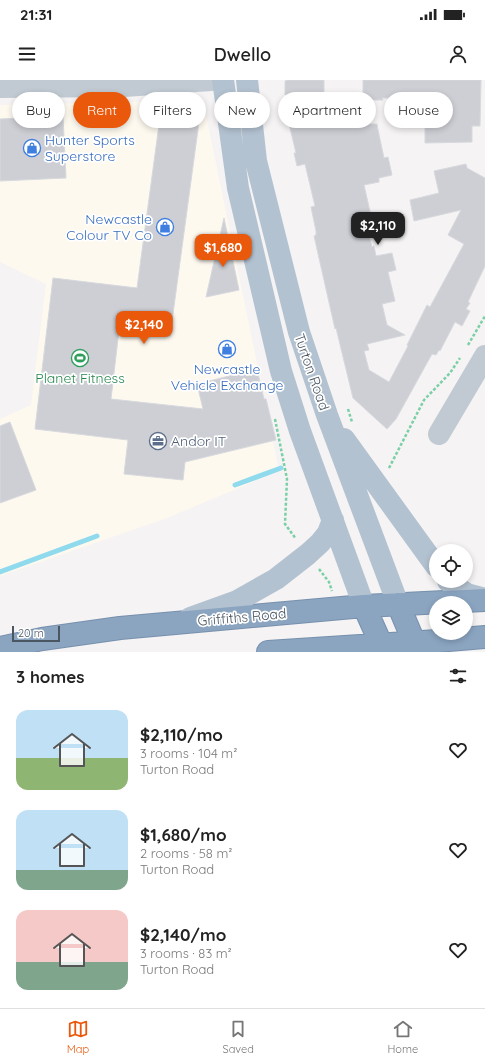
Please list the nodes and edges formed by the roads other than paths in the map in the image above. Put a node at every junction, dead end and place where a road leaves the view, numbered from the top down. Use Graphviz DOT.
graph roads {
  1 [pos="210,80"];
  2 [pos="223,80"];
  3 [pos="247,80"];
  4 [pos="124,83"];
  5 [pos="0,88"];
  6 [pos="476,352"];
  7 [pos="327,416"];
  8 [pos="439,434"];
  9 [pos="333,520"];
  10 [pos="429,556"];
  11 [pos="458,588"];
  12 [pos="485,599"];
  13 [pos="398,604"];
  14 [pos="364,606"];
  15 [pos="163,624"];
  16 [pos="485,637"];
  17 [pos="416,647"];
  18 [pos="0,648"];
  19 [pos="383,648"];
  20 [pos="268,652"];
  21 [pos="277,652"];
  1 -- 4 [label="street"];
  2 -- 9 [label="main road, Turton Road"];
  3 -- 7 [label="main road, Turton Road"];
  4 -- 5 [label="street"];
  6 -- 8 [label="street"];
  7 -- 10 [label="main road"];
  7 -- 13 [label="main road, Turton Road"];
  9 -- 14 [label="main road, Turton Road"];
  9 -- 15 [label="main road"];
  11 -- 12 [label="main road"];
  12 -- 13 [label="highway, Griffiths Road"];
  13 -- 14 [label="highway, Griffiths Road"];
  13 -- 17 [label="highway, Turton Road"];
  14 -- 15 [label="highway, Griffiths Road"];
  14 -- 19 [label="highway, Turton Road"];
  15 -- 18 [label="highway, Griffiths Road"];
  16 -- 17 [label="highway"];
  17 -- 19 [label="highway"];
  19 -- 21 [label="highway"];
  20 -- 21 [label="highway"];
}
